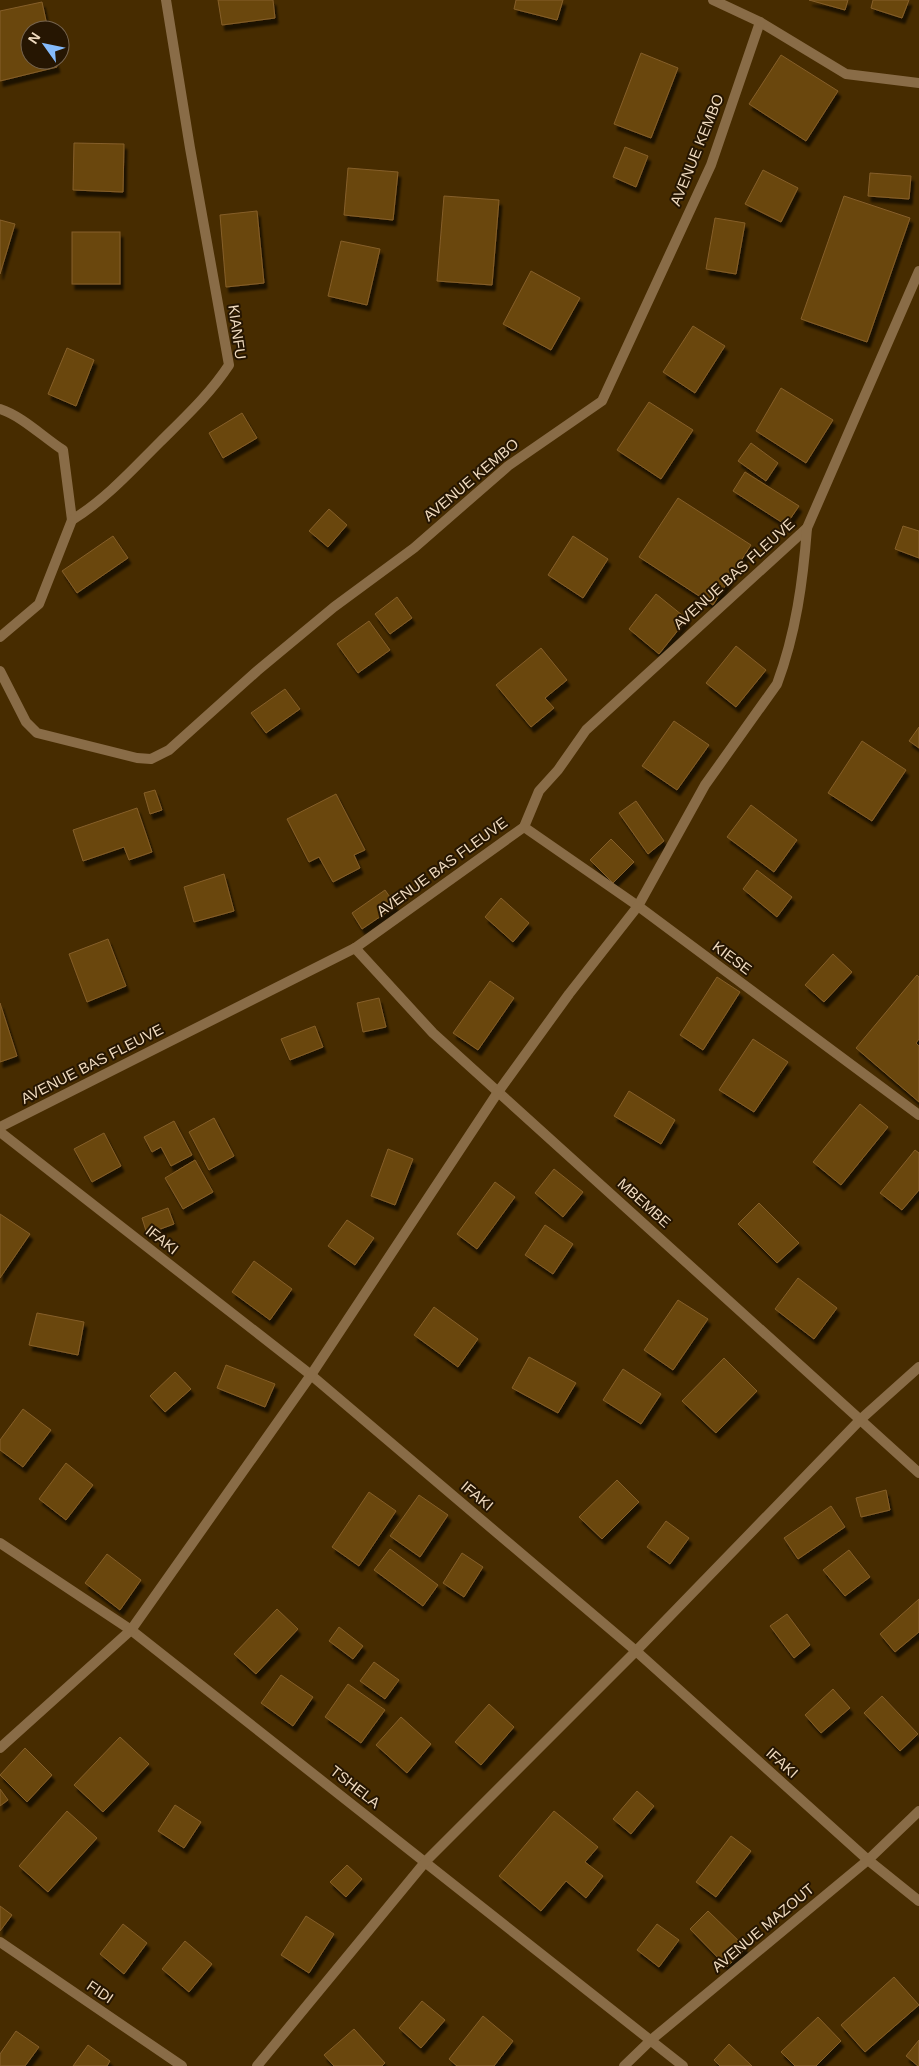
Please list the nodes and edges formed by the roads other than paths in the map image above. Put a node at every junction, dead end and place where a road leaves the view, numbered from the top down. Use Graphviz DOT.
graph roads {
  1 [pos="166,0"];
  2 [pos="713,0"];
  3 [pos="760,22"];
  4 [pos="919,83"];
  5 [pos="919,271"];
  6 [pos="0,409"];
  7 [pos="72,520"];
  8 [pos="807,528"];
  9 [pos="0,637"];
  10 [pos="0,671"];
  11 [pos="524,826"];
  12 [pos="638,906"];
  13 [pos="356,948"];
  14 [pos="498,1092"];
  15 [pos="919,1115"];
  16 [pos="0,1126"];
  17 [pos="0,1132"];
  18 [pos="919,1367"];
  19 [pos="311,1375"];
  20 [pos="862,1419"];
  21 [pos="919,1473"];
  22 [pos="0,1543"];
  23 [pos="131,1630"];
  24 [pos="636,1651"];
  25 [pos="0,1748"];
  26 [pos="919,1811"];
  27 [pos="868,1860"];
  28 [pos="426,1862"];
  29 [pos="919,1901"];
  30 [pos="0,1942"];
  31 [pos="651,2040"];
  32 [pos="182,2066"];
  33 [pos="256,2066"];
  34 [pos="624,2066"];
  35 [pos="683,2066"];
  1 -- 7 [label="street, KIANFU"];
  2 -- 3 [label="street"];
  3 -- 4 [label="street"];
  3 -- 10 [label="street, AVENUE KEMBO"];
  5 -- 8 [label="street, AVENUE BAS FLEUVE"];
  6 -- 7 [label="street"];
  7 -- 9 [label="street"];
  8 -- 11 [label="street, AVENUE BAS FLEUVE"];
  8 -- 12 [label="street"];
  11 -- 12 [label="street, KIESE"];
  11 -- 13 [label="street, AVENUE BAS FLEUVE"];
  12 -- 14 [label="street"];
  12 -- 15 [label="street, KIESE"];
  13 -- 14 [label="street, MBEMBE"];
  13 -- 16 [label="street, AVENUE BAS FLEUVE"];
  14 -- 19 [label="street"];
  14 -- 20 [label="street, MBEMBE"];
  17 -- 19 [label="street, IFAKI"];
  18 -- 20 [label="street"];
  19 -- 23 [label="street"];
  19 -- 24 [label="street, IFAKI"];
  20 -- 21 [label="street, MBEMBE"];
  20 -- 24 [label="street"];
  22 -- 23 [label="street, TSHELA"];
  23 -- 25 [label="street"];
  23 -- 28 [label="street, TSHELA"];
  24 -- 27 [label="street, IFAKI"];
  24 -- 28 [label="street"];
  26 -- 27 [label="street, AVENUE MAZOUT"];
  27 -- 29 [label="street, IFAKI"];
  27 -- 31 [label="street, AVENUE MAZOUT"];
  28 -- 31 [label="street, TSHELA"];
  28 -- 33 [label="street"];
  30 -- 32 [label="street, FIDI"];
  31 -- 34 [label="street, AVENUE MAZOUT"];
  31 -- 35 [label="street, TSHELA"];
}
